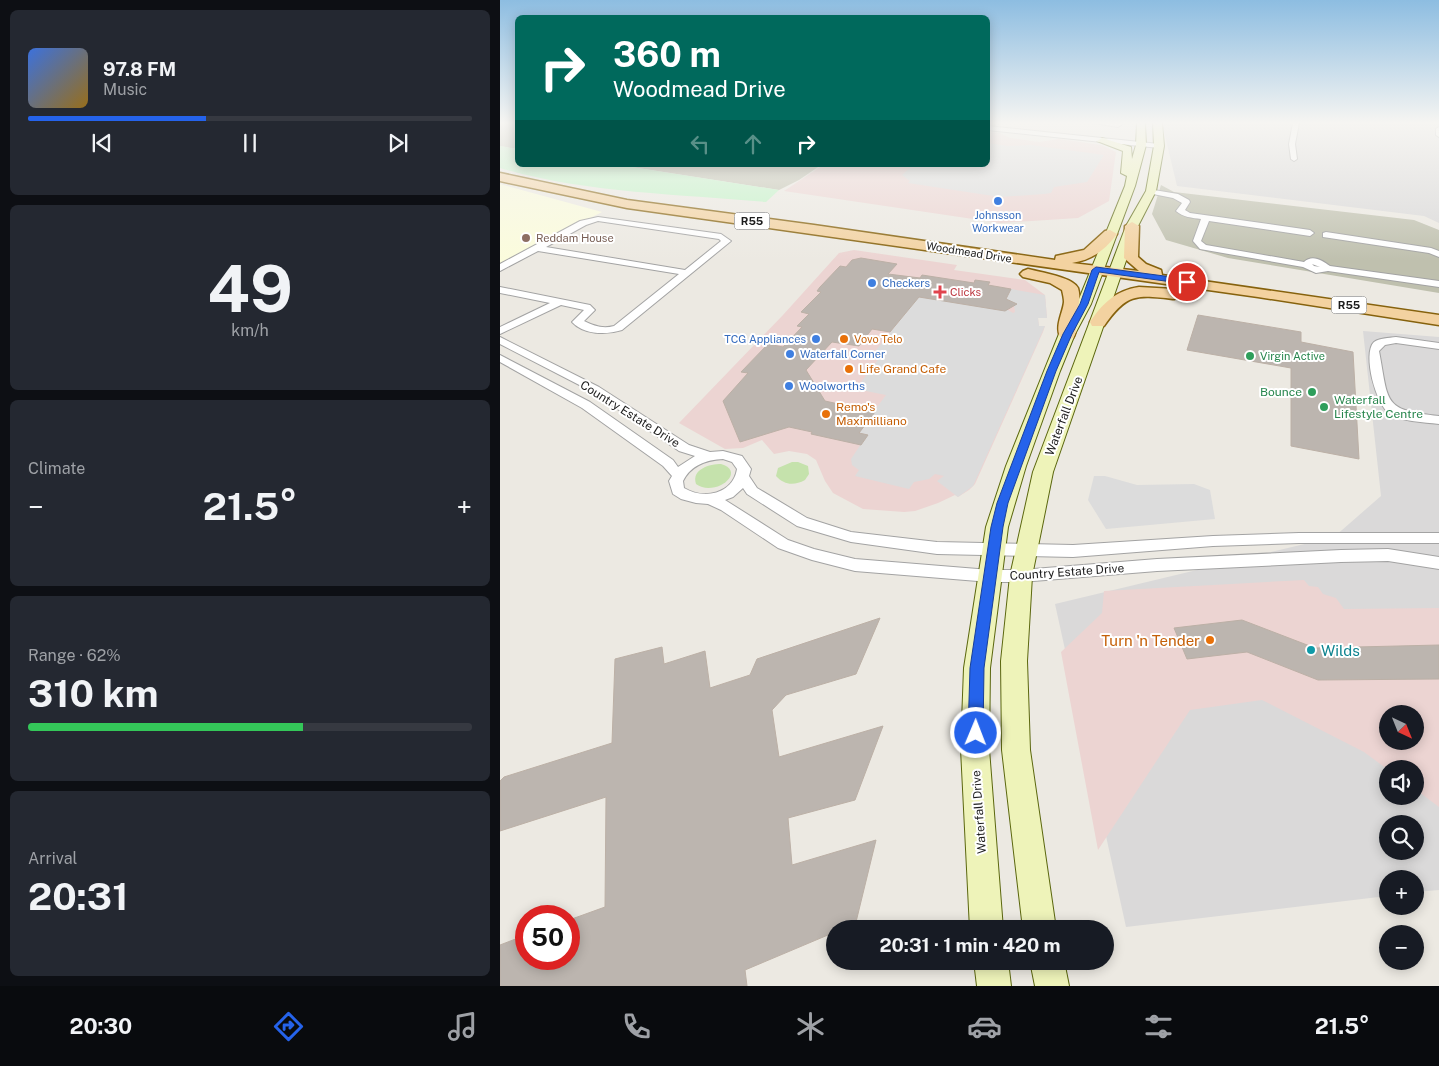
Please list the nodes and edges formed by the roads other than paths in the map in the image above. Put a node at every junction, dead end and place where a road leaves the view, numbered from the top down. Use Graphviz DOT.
graph roads {
  1 [pos="1127,169"];
  2 [pos="1138,169"];
  3 [pos="1151,169"];
  4 [pos="500,177"];
  5 [pos="500,186"];
  6 [pos="1130,186"];
  7 [pos="1151,191"];
  8 [pos="1206,218"];
  9 [pos="1132,226"];
  10 [pos="1110,234"];
  11 [pos="537,248"];
  12 [pos="1439,254"];
  13 [pos="1002,262"];
  14 [pos="500,268"];
  15 [pos="688,273"];
  16 [pos="1094,274"];
  17 [pos="1114,277"];
  18 [pos="1439,284"];
  19 [pos="500,290"];
  20 [pos="1258,292"];
  21 [pos="547,299"];
  22 [pos="560,302"];
  23 [pos="1242,302"];
  24 [pos="1439,320"];
  25 [pos="500,322"];
  26 [pos="1098,322"];
  27 [pos="1439,329"];
  28 [pos="500,331"];
  29 [pos="1067,334"];
  30 [pos="500,340"];
  31 [pos="1439,346"];
  32 [pos="500,358"];
  33 [pos="1439,420"];
  34 [pos="709,456"];
  35 [pos="678,475"];
  36 [pos="743,477"];
  37 [pos="710,499"];
  38 [pos="1438,538"];
  39 [pos="1027,550"];
  40 [pos="992,563"];
  41 [pos="1439,563"];
  42 [pos="1021,576"];
  43 [pos="986,920"];
  44 [pos="1039,920"];
  45 [pos="991,970"];
  46 [pos="1049,970"];
  47 [pos="994,986"];
  48 [pos="1052,986"];
  1 -- 6 [label="main road"];
  2 -- 6 [label="main road, Waterfall Drive"];
  3 -- 7 [label="main road, Waterfall Drive"];
  4 -- 13 [label="main road, Woodmead Drive / R55"];
  5 -- 13 [label="main road, Woodmead Drive / R55"];
  6 -- 10 [label="main road, Waterfall Drive"];
  7 -- 8 [label="street"];
  7 -- 9 [label="main road, Waterfall Drive"];
  8 -- 12 [label="street"];
  8 -- 18 [label="street"];
  9 -- 17 [label="main road, Waterfall Drive"];
  9 -- 20 [label="main road"];
  10 -- 13 [label="main road"];
  10 -- 16 [label="main road, Waterfall Drive"];
  11 -- 14 [label="street"];
  11 -- 15 [label="street"];
  11 -- 15 [label="street"];
  13 -- 16 [label="main road, Woodmead Drive / R55"];
  13 -- 29 [label="main road"];
  15 -- 22 [label="street"];
  16 -- 17 [label="main road, Woodmead Drive / R55"];
  16 -- 29 [label="main road, Waterfall Drive"];
  17 -- 20 [label="main road, Woodmead Drive / R55"];
  17 -- 23 [label="main road, Woodmead Drive / R55"];
  17 -- 26 [label="main road, Waterfall Drive"];
  19 -- 21 [label="street"];
  20 -- 24 [label="main road, Woodmead Drive / R55"];
  21 -- 22 [label="street"];
  21 -- 25 [label="street"];
  22 -- 28 [label="street"];
  23 -- 26 [label="main road"];
  23 -- 27 [label="main road, Woodmead Drive / R55"];
  26 -- 39 [label="main road, Waterfall Drive"];
  29 -- 40 [label="main road, Waterfall Drive"];
  30 -- 34 [label="street, Country Estate Drive"];
  31 -- 33 [label="street"];
  32 -- 35 [label="street, Country Estate Drive"];
  34 -- 35 [label="street"];
  34 -- 36 [label="street"];
  35 -- 37 [label="street"];
  36 -- 37 [label="street"];
  36 -- 40 [label="street, Country Estate Drive"];
  37 -- 40 [label="street, Country Estate Drive"];
  38 -- 39 [label="street, Country Estate Drive"];
  39 -- 40 [label="street, Country Estate Drive"];
  39 -- 42 [label="main road, Waterfall Drive"];
  40 -- 42 [label="street, Country Estate Drive"];
  40 -- 43 [label="main road, Waterfall Drive"];
  41 -- 42 [label="street, Country Estate Drive"];
  42 -- 44 [label="main road, Waterfall Drive"];
  45 -- 47 [label="main road"];
  46 -- 48 [label="main road"];
}
